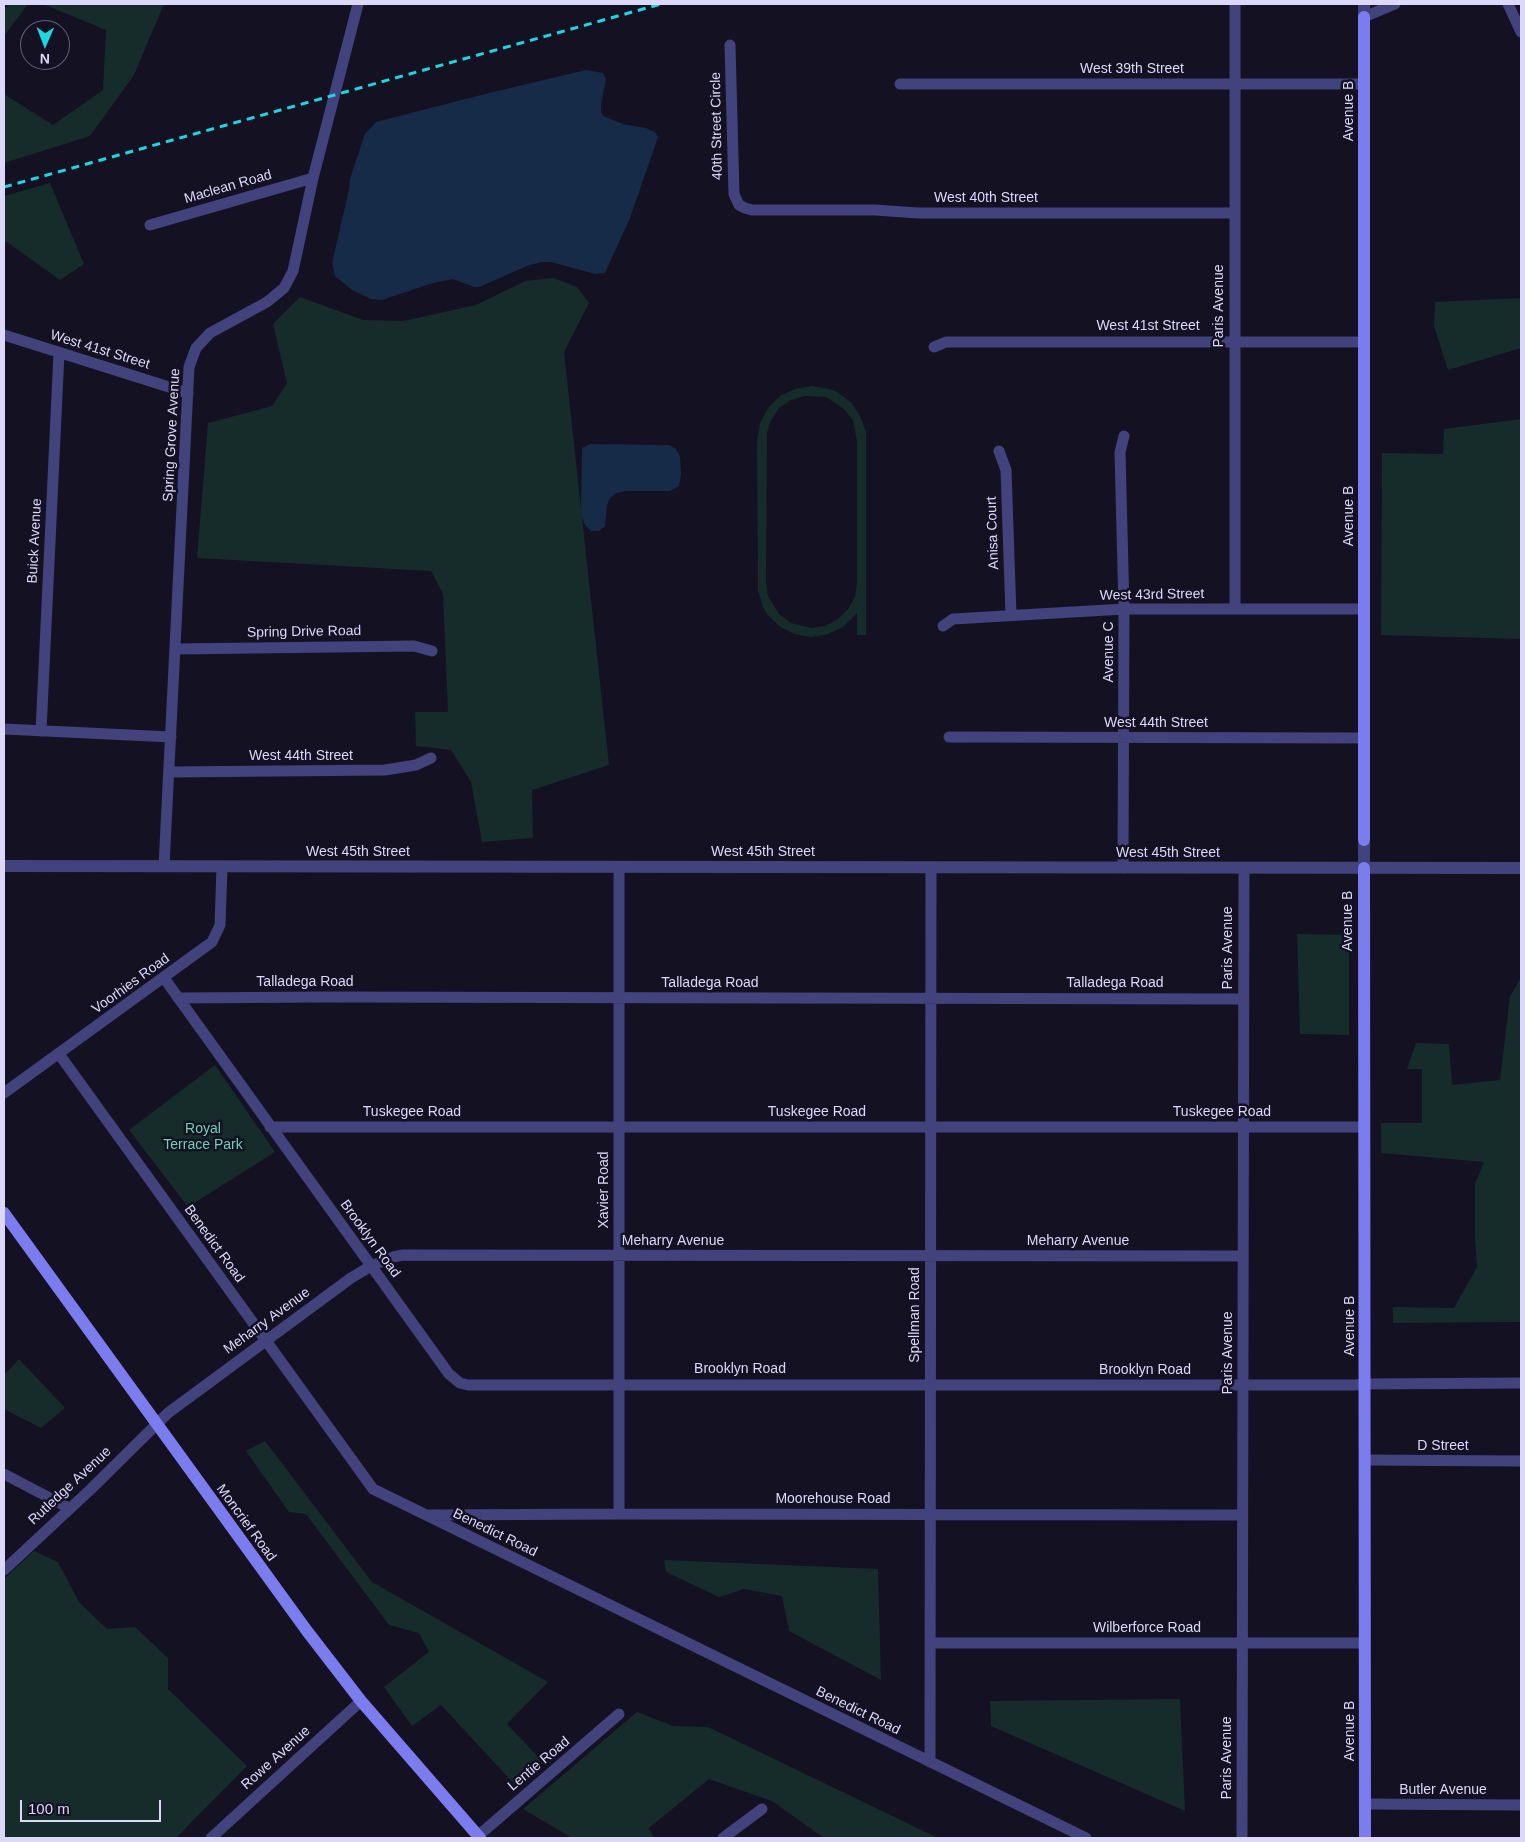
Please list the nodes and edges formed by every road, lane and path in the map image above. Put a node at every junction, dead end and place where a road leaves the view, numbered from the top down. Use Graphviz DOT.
graph roads {
  1 [pos="358,4"];
  2 [pos="1235,4"];
  3 [pos="1364,4"];
  4 [pos="1395,4"];
  5 [pos="1508,4"];
  6 [pos="1364,18"];
  7 [pos="1521,32"];
  8 [pos="730,45"];
  9 [pos="900,84"];
  10 [pos="1235,84"];
  11 [pos="1364,84"];
  12 [pos="313,178"];
  13 [pos="739,205"];
  14 [pos="1234,213"];
  15 [pos="150,225"];
  16 [pos="4,335"];
  17 [pos="1234,341"];
  18 [pos="1364,342"];
  19 [pos="934,347"];
  20 [pos="59,353"];
  21 [pos="188,393"];
  22 [pos="1124,436"];
  23 [pos="999,451"];
  24 [pos="1235,608"];
  25 [pos="1124,609"];
  26 [pos="1364,609"];
  27 [pos="1011,615"];
  28 [pos="942,626"];
  29 [pos="176,649"];
  30 [pos="432,651"];
  31 [pos="4,729"];
  32 [pos="41,731"];
  33 [pos="171,737"];
  34 [pos="949,737"];
  35 [pos="1123,738"];
  36 [pos="1364,738"];
  37 [pos="431,758"];
  38 [pos="170,772"];
  39 [pos="1364,840"];
  40 [pos="4,866"];
  41 [pos="164,866"];
  42 [pos="222,867"];
  43 [pos="619,867"];
  44 [pos="931,867"];
  45 [pos="1123,868"];
  46 [pos="1244,868"];
  47 [pos="1364,868"];
  48 [pos="1521,868"];
  49 [pos="164,978"];
  50 [pos="178,998"];
  51 [pos="619,998"];
  52 [pos="930,998"];
  53 [pos="1243,998"];
  54 [pos="59,1054"];
  55 [pos="4,1094"];
  56 [pos="619,1126"];
  57 [pos="270,1127"];
  58 [pos="930,1127"];
  59 [pos="1364,1127"];
  60 [pos="1243,1128"];
  61 [pos="4,1213"];
  62 [pos="619,1256"];
  63 [pos="930,1256"];
  64 [pos="1243,1256"];
  65 [pos="371,1266"];
  66 [pos="266,1341"];
  67 [pos="930,1384"];
  68 [pos="1365,1384"];
  69 [pos="1521,1384"];
  70 [pos="618,1385"];
  71 [pos="1243,1385"];
  72 [pos="157,1424"];
  73 [pos="1365,1460"];
  74 [pos="1521,1461"];
  75 [pos="4,1474"];
  76 [pos="69,1508"];
  77 [pos="619,1514"];
  78 [pos="930,1514"];
  79 [pos="425,1515"];
  80 [pos="1242,1515"];
  81 [pos="4,1570"];
  82 [pos="930,1643"];
  83 [pos="1365,1643"];
  84 [pos="1242,1644"];
  85 [pos="361,1701"];
  86 [pos="619,1714"];
  87 [pos="930,1762"];
  88 [pos="1365,1804"];
  89 [pos="1521,1805"];
  90 [pos="762,1809"];
  91 [pos="479,1837"];
  92 [pos="211,1838"];
  93 [pos="723,1838"];
  94 [pos="1086,1838"];
  95 [pos="1242,1838"];
  96 [pos="1365,1838"];
  1 -- 12 [label="street, Spring Grove Avenue"];
  2 -- 10 [label="street, Paris Avenue"];
  3 -- 6 [label="street, Avenue B"];
  4 -- 6 [label="street"];
  5 -- 7 [label="street"];
  6 -- 11 [label="main road, Avenue B"];
  8 -- 13 [label="street, 40th Street Circle"];
  9 -- 10 [label="street, West 39th Street"];
  10 -- 11 [label="street, West 39th Street"];
  10 -- 14 [label="street, Paris Avenue"];
  11 -- 18 [label="main road, Avenue B"];
  12 -- 15 [label="street, Maclean Road"];
  12 -- 21 [label="street, Spring Grove Avenue"];
  13 -- 14 [label="street, West 40th Street"];
  14 -- 17 [label="street, Paris Avenue"];
  16 -- 20 [label="street, West 41st Street"];
  17 -- 18 [label="street, West 41st Street"];
  17 -- 19 [label="street, West 41st Street"];
  17 -- 24 [label="street, Paris Avenue"];
  18 -- 26 [label="main road, Avenue B"];
  20 -- 21 [label="street, West 41st Street"];
  20 -- 32 [label="street, Buick Avenue"];
  21 -- 29 [label="street, Spring Grove Avenue"];
  22 -- 25 [label="street, Avenue C"];
  23 -- 27 [label="street, Anisa Court"];
  24 -- 25 [label="street, West 43rd Street"];
  24 -- 26 [label="street, West 43rd Street"];
  25 -- 27 [label="street, West 43rd Street"];
  25 -- 35 [label="street, Avenue C"];
  26 -- 36 [label="main road, Avenue B"];
  27 -- 28 [label="street, West 43rd Street"];
  29 -- 30 [label="street, Spring Drive Road"];
  29 -- 33 [label="street, Spring Grove Avenue"];
  31 -- 32 [label="street"];
  32 -- 33 [label="street"];
  33 -- 38 [label="street, Spring Grove Avenue"];
  34 -- 35 [label="street, West 44th Street"];
  35 -- 36 [label="street, West 44th Street"];
  35 -- 45 [label="street, Avenue C"];
  36 -- 39 [label="main road, Avenue B"];
  37 -- 38 [label="street, West 44th Street"];
  38 -- 41 [label="street, Spring Grove Avenue"];
  39 -- 47 [label="street, Avenue B"];
  40 -- 41 [label="street, West 45th Street"];
  41 -- 42 [label="street, West 45th Street"];
  42 -- 43 [label="street, West 45th Street"];
  42 -- 49 [label="street, Voorhies Road"];
  43 -- 44 [label="street, West 45th Street"];
  43 -- 51 [label="street, Xavier Road"];
  44 -- 45 [label="street, West 45th Street"];
  44 -- 52 [label="street, Spellman Road"];
  45 -- 46 [label="street, West 45th Street"];
  46 -- 47 [label="street, West 45th Street"];
  46 -- 53 [label="street, Paris Avenue"];
  47 -- 48 [label="street, West 45th Street"];
  47 -- 59 [label="main road, Avenue B"];
  49 -- 50 [label="street, Brooklyn Road"];
  49 -- 54 [label="street, Voorhies Road"];
  50 -- 51 [label="street, Talladega Road"];
  50 -- 57 [label="street, Brooklyn Road"];
  51 -- 52 [label="street, Talladega Road"];
  51 -- 56 [label="street, Xavier Road"];
  52 -- 53 [label="street, Talladega Road"];
  52 -- 58 [label="street, Spellman Road"];
  53 -- 60 [label="street, Paris Avenue"];
  54 -- 55 [label="street, Voorhies Road"];
  54 -- 66 [label="street, Benedict Road"];
  56 -- 57 [label="street, Tuskegee Road"];
  56 -- 58 [label="street, Tuskegee Road"];
  56 -- 62 [label="street, Xavier Road"];
  57 -- 65 [label="street, Brooklyn Road"];
  58 -- 60 [label="street, Tuskegee Road"];
  58 -- 63 [label="street, Spellman Road"];
  59 -- 60 [label="street, Tuskegee Road"];
  59 -- 68 [label="main road, Avenue B"];
  60 -- 64 [label="street, Paris Avenue"];
  61 -- 72 [label="main road, Moncrief Road"];
  62 -- 63 [label="street, Meharry Avenue"];
  62 -- 65 [label="street, Meharry Avenue"];
  62 -- 70 [label="street, Xavier Road"];
  63 -- 64 [label="street, Meharry Avenue"];
  63 -- 67 [label="street, Spellman Road"];
  64 -- 71 [label="street, Paris Avenue"];
  65 -- 66 [label="street, Meharry Avenue"];
  65 -- 70 [label="street, Brooklyn Road"];
  66 -- 72 [label="street, Meharry Avenue"];
  66 -- 79 [label="street, Benedict Road"];
  67 -- 70 [label="street, Brooklyn Road"];
  67 -- 71 [label="street, Brooklyn Road"];
  67 -- 78 [label="street, Spellman Road"];
  68 -- 69 [label="street, Brooklyn Road"];
  68 -- 71 [label="street, Brooklyn Road"];
  68 -- 73 [label="main road, Avenue B"];
  70 -- 77 [label="street, Xavier Road"];
  71 -- 80 [label="street, Paris Avenue"];
  72 -- 76 [label="street, Rutledge Avenue"];
  72 -- 85 [label="main road, Moncrief Road"];
  73 -- 74 [label="street, D Street"];
  73 -- 83 [label="main road, Avenue B"];
  75 -- 76 [label="street"];
  76 -- 81 [label="street, Rutledge Avenue"];
  77 -- 78 [label="street, Moorehouse Road"];
  77 -- 79 [label="street, Moorehouse Road"];
  78 -- 80 [label="street, Moorehouse Road"];
  78 -- 82 [label="street, Spellman Road"];
  79 -- 87 [label="street, Benedict Road"];
  80 -- 84 [label="street, Paris Avenue"];
  82 -- 84 [label="street, Wilberforce Road"];
  82 -- 87 [label="street, Spellman Road"];
  83 -- 84 [label="street, Wilberforce Road"];
  83 -- 88 [label="main road, Avenue B"];
  84 -- 95 [label="street, Paris Avenue"];
  85 -- 91 [label="main road, Moncrief Road"];
  85 -- 92 [label="street, Rowe Avenue"];
  86 -- 91 [label="street, Lentie Road"];
  87 -- 94 [label="street, Benedict Road"];
  88 -- 89 [label="street, Butler Avenue"];
  88 -- 96 [label="main road, Avenue B"];
  90 -- 93 [label="street"];
}
